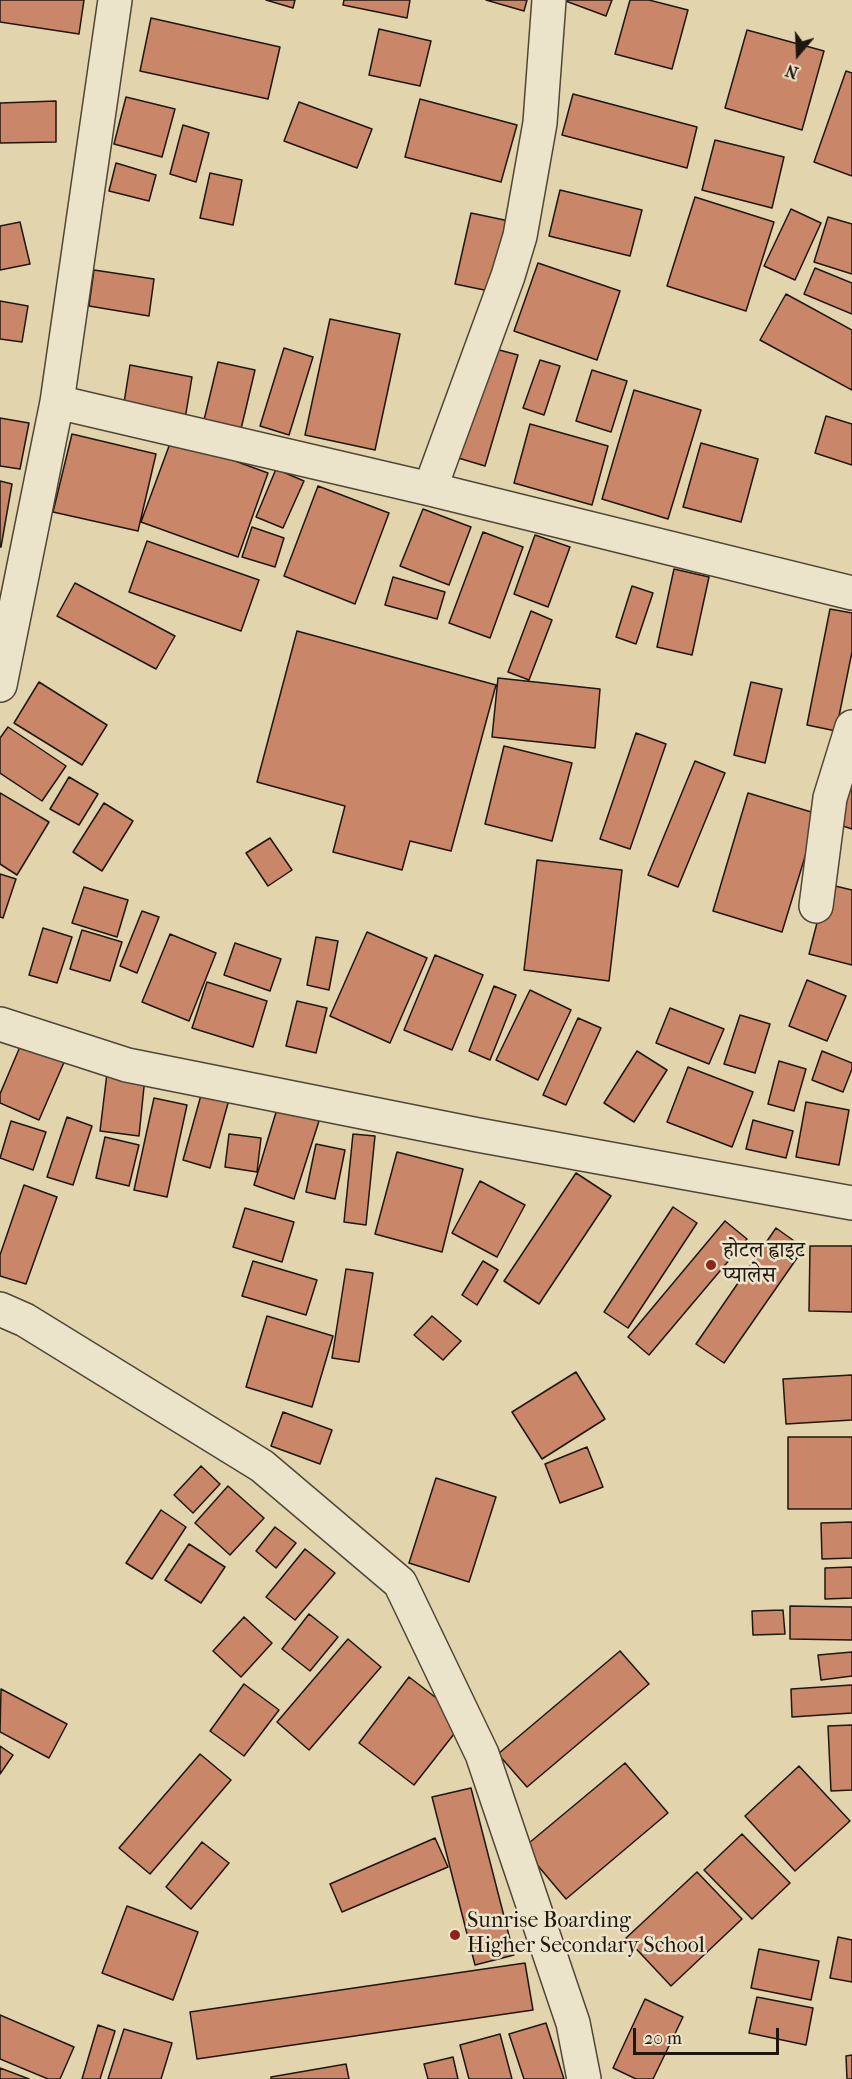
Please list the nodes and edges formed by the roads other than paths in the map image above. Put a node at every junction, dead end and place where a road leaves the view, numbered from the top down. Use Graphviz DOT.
graph roads {
  1 [pos="115,0"];
  2 [pos="549,0"];
  3 [pos="57,402"];
  4 [pos="430,489"];
  5 [pos="852,593"];
  6 [pos="0,685"];
  7 [pos="852,728"];
  8 [pos="816,906"];
  9 [pos="0,1024"];
  10 [pos="852,1203"];
  11 [pos="0,1309"];
  12 [pos="584,2079"];
  1 -- 3 [label="street"];
  2 -- 4 [label="street"];
  3 -- 4 [label="street"];
  3 -- 6 [label="street"];
  4 -- 5 [label="street"];
  7 -- 8 [label="street"];
  9 -- 10 [label="street"];
  11 -- 12 [label="street"];
}
